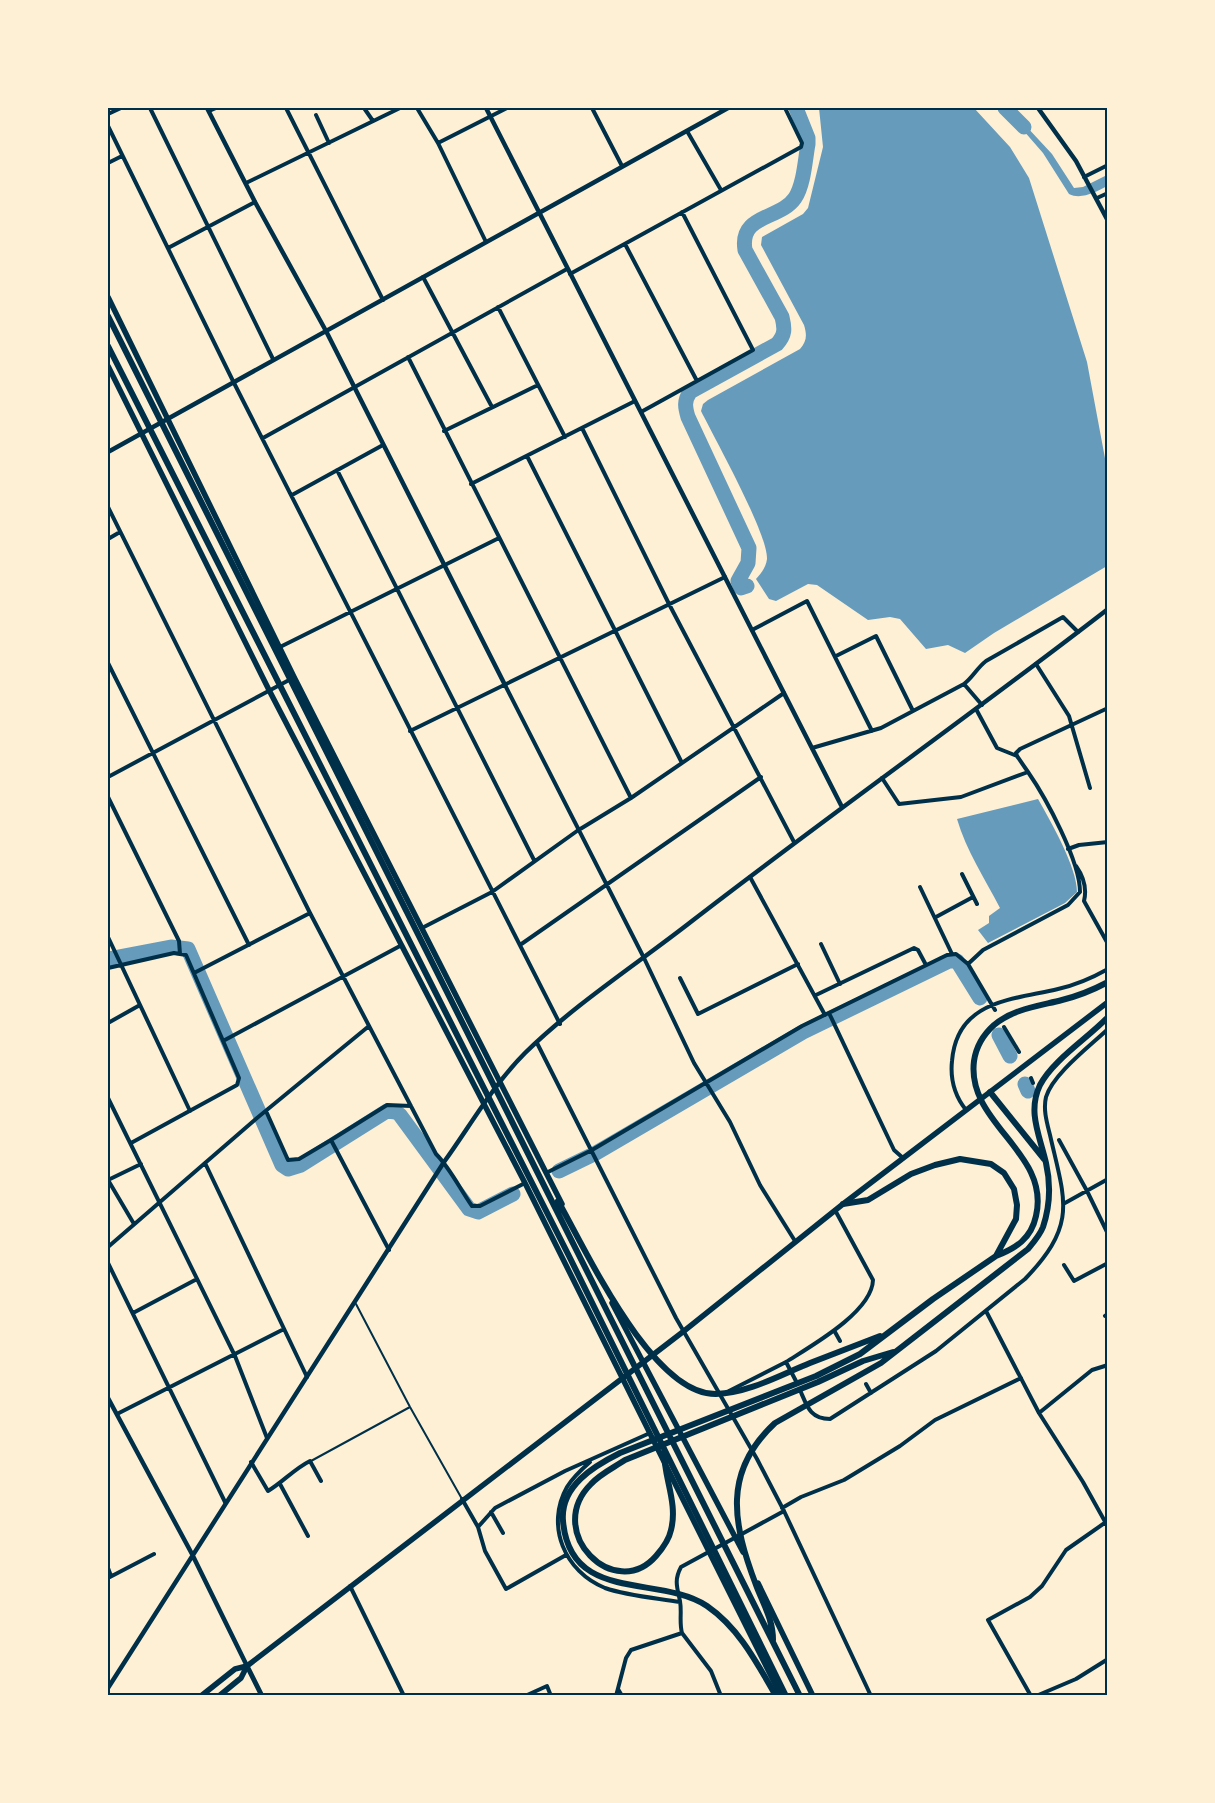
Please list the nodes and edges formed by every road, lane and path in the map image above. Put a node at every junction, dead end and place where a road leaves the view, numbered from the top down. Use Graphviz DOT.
graph roads {
  1 [pos="121,108"];
  2 [pos="150,108"];
  3 [pos="216,108"];
  4 [pos="286,108"];
  5 [pos="364,108"];
  6 [pos="400,108"];
  7 [pos="417,108"];
  8 [pos="486,108"];
  9 [pos="508,108"];
  10 [pos="592,108"];
  11 [pos="728,108"];
  12 [pos="785,108"];
  13 [pos="1038,108"];
  14 [pos="208,109"];
  15 [pos="108,114"];
  16 [pos="316,115"];
  17 [pos="490,117"];
  18 [pos="373,121"];
  19 [pos="108,126"];
  20 [pos="686,130"];
  21 [pos="329,143"];
  22 [pos="438,143"];
  23 [pos="309,153"];
  24 [pos="122,156"];
  25 [pos="108,163"];
  26 [pos="1108,165"];
  27 [pos="622,166"];
  28 [pos="1085,178"];
  29 [pos="246,183"];
  30 [pos="721,190"];
  31 [pos="1108,193"];
  32 [pos="1096,197"];
  33 [pos="255,202"];
  34 [pos="539,212"];
  35 [pos="682,212"];
  36 [pos="1108,221"];
  37 [pos="207,227"];
  38 [pos="486,242"];
  39 [pos="625,244"];
  40 [pos="168,248"];
  41 [pos="567,269"];
  42 [pos="570,274"];
  43 [pos="423,277"];
  44 [pos="108,297"];
  45 [pos="383,300"];
  46 [pos="498,307"];
  47 [pos="108,316"];
  48 [pos="326,331"];
  49 [pos="452,333"];
  50 [pos="108,346"];
  51 [pos="408,358"];
  52 [pos="273,359"];
  53 [pos="108,366"];
  54 [pos="233,381"];
  55 [pos="697,381"];
  56 [pos="538,385"];
  57 [pos="355,387"];
  58 [pos="635,400"];
  59 [pos="492,408"];
  60 [pos="641,412"];
  61 [pos="166,419"];
  62 [pos="582,428"];
  63 [pos="444,431"];
  64 [pos="140,433"];
  65 [pos="565,437"];
  66 [pos="263,438"];
  67 [pos="383,445"];
  68 [pos="108,452"];
  69 [pos="527,456"];
  70 [pos="336,470"];
  71 [pos="472,484"];
  72 [pos="292,495"];
  73 [pos="108,507"];
  74 [pos="120,532"];
  75 [pos="500,538"];
  76 [pos="108,539"];
  77 [pos="446,565"];
  78 [pos="724,577"];
  79 [pos="396,588"];
  80 [pos="669,604"];
  81 [pos="1108,609"];
  82 [pos="349,611"];
  83 [pos="752,630"];
  84 [pos="614,632"];
  85 [pos="1078,632"];
  86 [pos="280,647"];
  87 [pos="836,656"];
  88 [pos="560,659"];
  89 [pos="108,663"];
  90 [pos="1036,664"];
  91 [pos="294,677"];
  92 [pos="964,684"];
  93 [pos="505,685"];
  94 [pos="268,690"];
  95 [pos="784,693"];
  96 [pos="982,705"];
  97 [pos="456,707"];
  98 [pos="1108,708"];
  99 [pos="976,709"];
  100 [pos="913,711"];
  101 [pos="212,720"];
  102 [pos="1071,724"];
  103 [pos="734,727"];
  104 [pos="410,731"];
  105 [pos="872,731"];
  106 [pos="812,748"];
  107 [pos="152,753"];
  108 [pos="1017,756"];
  109 [pos="682,763"];
  110 [pos="1028,772"];
  111 [pos="761,776"];
  112 [pos="108,777"];
  113 [pos="882,778"];
  114 [pos="1090,788"];
  115 [pos="108,797"];
  116 [pos="631,798"];
  117 [pos="842,807"];
  118 [pos="577,831"];
  119 [pos="794,842"];
  120 [pos="1108,842"];
  121 [pos="1068,849"];
  122 [pos="534,860"];
  123 [pos="1073,862"];
  124 [pos="962,874"];
  125 [pos="750,877"];
  126 [pos="607,886"];
  127 [pos="920,887"];
  128 [pos="492,892"];
  129 [pos="973,897"];
  130 [pos="977,904"];
  131 [pos="310,913"];
  132 [pos="936,917"];
  133 [pos="422,928"];
  134 [pos="108,936"];
  135 [pos="250,944"];
  136 [pos="821,944"];
  137 [pos="1108,944"];
  138 [pos="520,945"];
  139 [pos="400,946"];
  140 [pos="180,952"];
  141 [pos="952,954"];
  142 [pos="644,958"];
  143 [pos="798,964"];
  144 [pos="968,964"];
  145 [pos="121,965"];
  146 [pos="926,965"];
  147 [pos="108,968"];
  148 [pos="1108,969"];
  149 [pos="196,972"];
  150 [pos="343,976"];
  151 [pos="680,978"];
  152 [pos="1108,982"];
  153 [pos="840,984"];
  154 [pos="816,995"];
  155 [pos="1108,1002"];
  156 [pos="992,1004"];
  157 [pos="140,1005"];
  158 [pos="995,1010"];
  159 [pos="830,1016"];
  160 [pos="1108,1017"];
  161 [pos="108,1022"];
  162 [pos="560,1024"];
  163 [pos="369,1026"];
  164 [pos="1004,1027"];
  165 [pos="1108,1029"];
  166 [pos="224,1040"];
  167 [pos="536,1043"];
  168 [pos="1019,1052"];
  169 [pos="500,1082"];
  170 [pos="707,1086"];
  171 [pos="990,1092"];
  172 [pos="108,1098"];
  173 [pos="484,1105"];
  174 [pos="109,1106"];
  175 [pos="411,1106"];
  176 [pos="966,1110"];
  177 [pos="190,1111"];
  178 [pos="262,1114"];
  179 [pos="1059,1140"];
  180 [pos="332,1141"];
  181 [pos="523,1141"];
  182 [pos="130,1143"];
  183 [pos="593,1152"];
  184 [pos="903,1158"];
  185 [pos="1046,1161"];
  186 [pos="205,1163"];
  187 [pos="141,1164"];
  188 [pos="444,1164"];
  189 [pos="546,1173"];
  190 [pos="1108,1179"];
  191 [pos="108,1180"];
  192 [pos="525,1183"];
  193 [pos="1087,1191"];
  194 [pos="159,1202"];
  195 [pos="1065,1203"];
  196 [pos="843,1204"];
  197 [pos="835,1210"];
  198 [pos="134,1224"];
  199 [pos="1108,1234"];
  200 [pos="795,1241"];
  201 [pos="108,1247"];
  202 [pos="389,1250"];
  203 [pos="996,1256"];
  204 [pos="108,1263"];
  205 [pos="1108,1263"];
  206 [pos="1064,1265"];
  207 [pos="197,1279"];
  208 [pos="355,1303"];
  209 [pos="986,1311"];
  210 [pos="133,1313"];
  211 [pos="284,1329"];
  212 [pos="684,1331"];
  213 [pos="835,1332"];
  214 [pos="886,1334"];
  215 [pos="840,1341"];
  216 [pos="897,1351"];
  217 [pos="235,1356"];
  218 [pos="642,1362"];
  219 [pos="786,1362"];
  220 [pos="1108,1365"];
  221 [pos="307,1377"];
  222 [pos="623,1378"];
  223 [pos="1021,1378"];
  224 [pos="817,1379"];
  225 [pos="866,1384"];
  226 [pos="170,1388"];
  227 [pos="871,1393"];
  228 [pos="720,1395"];
  229 [pos="108,1398"];
  230 [pos="410,1407"];
  231 [pos="113,1408"];
  232 [pos="108,1412"];
  233 [pos="1039,1413"];
  234 [pos="117,1414"];
  235 [pos="650,1433"];
  236 [pos="267,1438"];
  237 [pos="664,1449"];
  238 [pos="310,1461"];
  239 [pos="251,1462"];
  240 [pos="590,1462"];
  241 [pos="321,1481"];
  242 [pos="280,1484"];
  243 [pos="462,1499"];
  244 [pos="225,1502"];
  245 [pos="783,1509"];
  246 [pos="491,1512"];
  247 [pos="1107,1524"];
  248 [pos="478,1527"];
  249 [pos="503,1533"];
  250 [pos="308,1536"];
  251 [pos="736,1537"];
  252 [pos="710,1551"];
  253 [pos="154,1554"];
  254 [pos="192,1554"];
  255 [pos="566,1555"];
  256 [pos="108,1568"];
  257 [pos="109,1577"];
  258 [pos="350,1586"];
  259 [pos="680,1602"];
  260 [pos="682,1632"];
  261 [pos="773,1642"];
  262 [pos="1108,1659"];
  263 [pos="247,1666"];
  264 [pos="108,1688"];
  265 [pos="618,1689"];
  266 [pos="201,1696"];
  267 [pos="219,1696"];
  268 [pos="262,1696"];
  269 [pos="404,1696"];
  270 [pos="525,1696"];
  271 [pos="551,1696"];
  272 [pos="616,1696"];
  273 [pos="622,1696"];
  274 [pos="721,1696"];
  275 [pos="776,1696"];
  276 [pos="781,1696"];
  277 [pos="786,1696"];
  278 [pos="800,1696"];
  279 [pos="813,1696"];
  280 [pos="871,1696"];
  281 [pos="1030,1696"];
  282 [pos="1036,1696"];
  1 -- 15 [label="street"];
  2 -- 37 [label="street"];
  3 -- 14 [label="street"];
  4 -- 23 [label="street"];
  5 -- 18 [label="street"];
  6 -- 18 [label="street"];
  7 -- 22 [label="street"];
  8 -- 17 [label="street"];
  9 -- 17 [label="street"];
  10 -- 27 [label="street"];
  11 -- 20 [label="street"];
  12 -- 30 [label="street"];
  13 -- 28 [label="street"];
  14 -- 29 [label="street"];
  16 -- 21 [label="street"];
  17 -- 22 [label="street"];
  17 -- 34 [label="street"];
  18 -- 21 [label="street"];
  19 -- 24 [label="street"];
  20 -- 27 [label="street"];
  20 -- 30 [label="street"];
  21 -- 23 [label="street"];
  22 -- 38 [label="street"];
  23 -- 29 [label="street"];
  23 -- 45 [label="street"];
  24 -- 25 [label="street"];
  24 -- 40 [label="street"];
  26 -- 28 [label="street"];
  27 -- 34 [label="street"];
  28 -- 32 [label="street"];
  29 -- 33 [label="street"];
  30 -- 35 [label="street"];
  31 -- 32 [label="street"];
  32 -- 36 [label="street"];
  33 -- 37 [label="street"];
  33 -- 48 [label="street"];
  34 -- 38 [label="street"];
  34 -- 41 [label="street"];
  35 -- 39 [label="street"];
  35 -- 55 [label="street"];
  37 -- 40 [label="street"];
  37 -- 52 [label="street"];
  38 -- 43 [label="street"];
  39 -- 42 [label="street"];
  39 -- 55 [label="street"];
  40 -- 54 [label="street"];
  41 -- 42 [label="street"];
  41 -- 46 [label="street"];
  42 -- 58 [label="street"];
  43 -- 45 [label="street"];
  43 -- 49 [label="street"];
  44 -- 61 [label="main road"];
  45 -- 48 [label="street"];
  46 -- 49 [label="street"];
  46 -- 56 [label="street"];
  47 -- 181 [label="highway"];
  48 -- 52 [label="street"];
  48 -- 57 [label="street"];
  49 -- 51 [label="street"];
  49 -- 59 [label="street"];
  50 -- 237 [label="highway"];
  51 -- 57 [label="street"];
  51 -- 63 [label="street"];
  52 -- 54 [label="street"];
  53 -- 64 [label="main road"];
  54 -- 61 [label="street"];
  54 -- 66 [label="street"];
  55 -- 60 [label="street"];
  56 -- 59 [label="street"];
  56 -- 65 [label="street"];
  57 -- 66 [label="street"];
  57 -- 67 [label="street"];
  58 -- 60 [label="street"];
  58 -- 62 [label="street"];
  59 -- 63 [label="street"];
  60 -- 78 [label="street"];
  61 -- 64 [label="street"];
  61 -- 86 [label="main road"];
  62 -- 65 [label="street"];
  62 -- 80 [label="street"];
  63 -- 71 [label="street"];
  64 -- 68 [label="street"];
  64 -- 94 [label="main road"];
  65 -- 69 [label="street"];
  66 -- 72 [label="street"];
  67 -- 70 [label="street"];
  67 -- 77 [label="street"];
  69 -- 71 [label="street"];
  69 -- 84 [label="street"];
  70 -- 72 [label="street"];
  70 -- 79 [label="street"];
  71 -- 75 [label="street"];
  72 -- 82 [label="street"];
  73 -- 74 [label="street"];
  74 -- 76 [label="street"];
  74 -- 101 [label="street"];
  75 -- 77 [label="street"];
  75 -- 88 [label="street"];
  77 -- 79 [label="street"];
  77 -- 93 [label="street"];
  78 -- 80 [label="street"];
  78 -- 83 [label="street"];
  79 -- 82 [label="street"];
  79 -- 97 [label="street"];
  80 -- 84 [label="street"];
  80 -- 103 [label="street"];
  81 -- 85 [label="street"];
  82 -- 86 [label="street"];
  82 -- 104 [label="street"];
  83 -- 87 [label="street"];
  83 -- 95 [label="street"];
  84 -- 88 [label="street"];
  84 -- 109 [label="street"];
  85 -- 90 [label="street"];
  85 -- 92 [label="street"];
  86 -- 91 [label="main road"];
  87 -- 100 [label="street"];
  87 -- 105 [label="street"];
  88 -- 93 [label="street"];
  88 -- 116 [label="street"];
  89 -- 107 [label="street"];
  90 -- 96 [label="street"];
  90 -- 102 [label="street"];
  91 -- 94 [label="street"];
  91 -- 133 [label="main road"];
  92 -- 96 [label="street"];
  92 -- 100 [label="street"];
  93 -- 97 [label="street"];
  93 -- 118 [label="street"];
  94 -- 101 [label="street"];
  94 -- 139 [label="main road"];
  95 -- 103 [label="street"];
  95 -- 106 [label="street"];
  96 -- 99 [label="street"];
  97 -- 104 [label="street"];
  97 -- 122 [label="street"];
  98 -- 102 [label="street"];
  99 -- 108 [label="street"];
  99 -- 113 [label="street"];
  100 -- 105 [label="street"];
  101 -- 107 [label="street"];
  101 -- 131 [label="street"];
  102 -- 108 [label="street"];
  102 -- 114 [label="street"];
  103 -- 109 [label="street"];
  103 -- 111 [label="street"];
  104 -- 128 [label="street"];
  105 -- 106 [label="street"];
  106 -- 117 [label="street"];
  107 -- 112 [label="street"];
  107 -- 135 [label="street"];
  108 -- 110 [label="street"];
  109 -- 116 [label="street"];
  110 -- 113 [label="street"];
  110 -- 121 [label="street"];
  111 -- 119 [label="street"];
  111 -- 126 [label="street"];
  113 -- 117 [label="street"];
  115 -- 140 [label="street"];
  116 -- 118 [label="street"];
  117 -- 119 [label="street"];
  118 -- 122 [label="street"];
  118 -- 126 [label="street"];
  119 -- 125 [label="street"];
  120 -- 121 [label="street"];
  121 -- 123 [label="street"];
  122 -- 128 [label="street"];
  123 -- 137 [label="street"];
  123 -- 144 [label="street"];
  124 -- 129 [label="street"];
  125 -- 142 [label="street"];
  125 -- 143 [label="street"];
  126 -- 138 [label="street"];
  126 -- 142 [label="street"];
  127 -- 132 [label="street"];
  128 -- 133 [label="street"];
  128 -- 138 [label="street"];
  129 -- 130 [label="street"];
  129 -- 132 [label="street"];
  131 -- 135 [label="street"];
  131 -- 150 [label="street"];
  132 -- 141 [label="street"];
  133 -- 169 [label="main road"];
  134 -- 145 [label="street"];
  135 -- 149 [label="street"];
  136 -- 153 [label="street"];
  138 -- 162 [label="street"];
  139 -- 150 [label="street"];
  139 -- 173 [label="main road"];
  140 -- 145 [label="street"];
  140 -- 149 [label="street"];
  141 -- 144 [label="street"];
  141 -- 146 [label="street"];
  142 -- 162 [label="street"];
  142 -- 170 [label="street"];
  143 -- 151 [label="street"];
  143 -- 154 [label="street"];
  144 -- 156 [label="street"];
  145 -- 147 [label="street"];
  145 -- 157 [label="street"];
  146 -- 153 [label="street"];
  146 -- 159 [label="street"];
  148 -- 156 [label="street"];
  149 -- 166 [label="street"];
  150 -- 163 [label="street"];
  150 -- 166 [label="street"];
  152 -- 203 [label="highway"];
  153 -- 154 [label="street"];
  154 -- 159 [label="street"];
  155 -- 171 [label="main road"];
  156 -- 158 [label="street"];
  156 -- 176 [label="street"];
  157 -- 161 [label="street"];
  157 -- 177 [label="street"];
  159 -- 170 [label="street"];
  159 -- 184 [label="street"];
  160 -- 185 [label="highway"];
  162 -- 167 [label="street"];
  163 -- 175 [label="street"];
  163 -- 178 [label="street"];
  164 -- 168 [label="street"];
  165 -- 195 [label="street"];
  166 -- 177 [label="street"];
  167 -- 169 [label="street"];
  167 -- 183 [label="street"];
  169 -- 173 [label="street"];
  169 -- 189 [label="main road"];
  170 -- 183 [label="street"];
  170 -- 200 [label="street"];
  171 -- 176 [label="main road"];
  171 -- 185 [label="highway"];
  172 -- 174 [label="street"];
  173 -- 188 [label="street"];
  173 -- 192 [label="main road"];
  174 -- 182 [label="street"];
  175 -- 180 [label="street"];
  175 -- 188 [label="street"];
  176 -- 184 [label="main road"];
  177 -- 182 [label="street"];
  178 -- 180 [label="street"];
  178 -- 186 [label="street"];
  179 -- 193 [label="street"];
  180 -- 202 [label="street"];
  181 -- 214 [label="highway"];
  181 -- 261 [label="highway"];
  182 -- 187 [label="street"];
  183 -- 189 [label="street"];
  183 -- 212 [label="street"];
  184 -- 196 [label="main road"];
  185 -- 216 [label="highway"];
  186 -- 194 [label="street"];
  186 -- 211 [label="street"];
  187 -- 191 [label="street"];
  187 -- 194 [label="street"];
  188 -- 192 [label="street"];
  188 -- 202 [label="street"];
  189 -- 218 [label="main road"];
  190 -- 193 [label="street"];
  191 -- 198 [label="street"];
  192 -- 222 [label="main road"];
  193 -- 195 [label="street"];
  193 -- 199 [label="street"];
  194 -- 198 [label="street"];
  194 -- 207 [label="street"];
  195 -- 209 [label="street"];
  196 -- 197 [label="main road"];
  196 -- 203 [label="highway"];
  197 -- 200 [label="main road"];
  197 -- 213 [label="street"];
  198 -- 201 [label="street"];
  200 -- 212 [label="main road"];
  202 -- 208 [label="street"];
  203 -- 214 [label="highway"];
  204 -- 210 [label="street"];
  205 -- 206 [label="street"];
  207 -- 210 [label="street"];
  207 -- 217 [label="street"];
  208 -- 221 [label="street"];
  208 -- 230 [label="lane"];
  209 -- 223 [label="street"];
  209 -- 227 [label="street"];
  210 -- 226 [label="street"];
  211 -- 217 [label="street"];
  211 -- 221 [label="street"];
  212 -- 218 [label="main road"];
  212 -- 228 [label="street"];
  213 -- 215 [label="street"];
  213 -- 219 [label="street"];
  214 -- 224 [label="highway"];
  216 -- 224 [label="highway"];
  216 -- 261 [label="highway"];
  217 -- 226 [label="street"];
  217 -- 236 [label="street"];
  218 -- 222 [label="main road"];
  218 -- 251 [label="main road"];
  219 -- 227 [label="street"];
  219 -- 228 [label="street"];
  220 -- 233 [label="street"];
  221 -- 236 [label="street"];
  222 -- 235 [label="main road"];
  222 -- 243 [label="main road"];
  223 -- 233 [label="street"];
  223 -- 245 [label="street"];
  224 -- 237 [label="highway"];
  224 -- 275 [label="highway"];
  225 -- 227 [label="street"];
  226 -- 234 [label="street"];
  226 -- 244 [label="street"];
  228 -- 245 [label="street"];
  229 -- 231 [label="street"];
  230 -- 238 [label="lane"];
  230 -- 243 [label="lane"];
  231 -- 232 [label="street"];
  231 -- 234 [label="street"];
  233 -- 247 [label="street"];
  234 -- 254 [label="street"];
  235 -- 240 [label="street"];
  235 -- 252 [label="main road"];
  236 -- 239 [label="street"];
  237 -- 277 [label="highway"];
  238 -- 241 [label="street"];
  238 -- 242 [label="street"];
  239 -- 242 [label="street"];
  239 -- 244 [label="street"];
  240 -- 246 [label="street"];
  240 -- 255 [label="street"];
  242 -- 250 [label="street"];
  243 -- 248 [label="street"];
  243 -- 258 [label="main road"];
  244 -- 254 [label="street"];
  245 -- 251 [label="street"];
  245 -- 280 [label="street"];
  246 -- 248 [label="street"];
  246 -- 249 [label="street"];
  247 -- 281 [label="street"];
  248 -- 255 [label="street"];
  251 -- 252 [label="street"];
  251 -- 279 [label="main road"];
  252 -- 259 [label="street"];
  252 -- 276 [label="main road"];
  253 -- 257 [label="street"];
  254 -- 263 [label="street"];
  254 -- 264 [label="street"];
  255 -- 259 [label="street"];
  256 -- 257 [label="street"];
  258 -- 263 [label="main road"];
  258 -- 269 [label="street"];
  259 -- 260 [label="street"];
  260 -- 265 [label="street"];
  260 -- 274 [label="street"];
  261 -- 278 [label="highway"];
  262 -- 282 [label="street"];
  263 -- 266 [label="main road"];
  263 -- 267 [label="main road"];
  263 -- 268 [label="main road"];
  265 -- 272 [label="street"];
  265 -- 273 [label="street"];
  270 -- 271 [label="street"];
}
